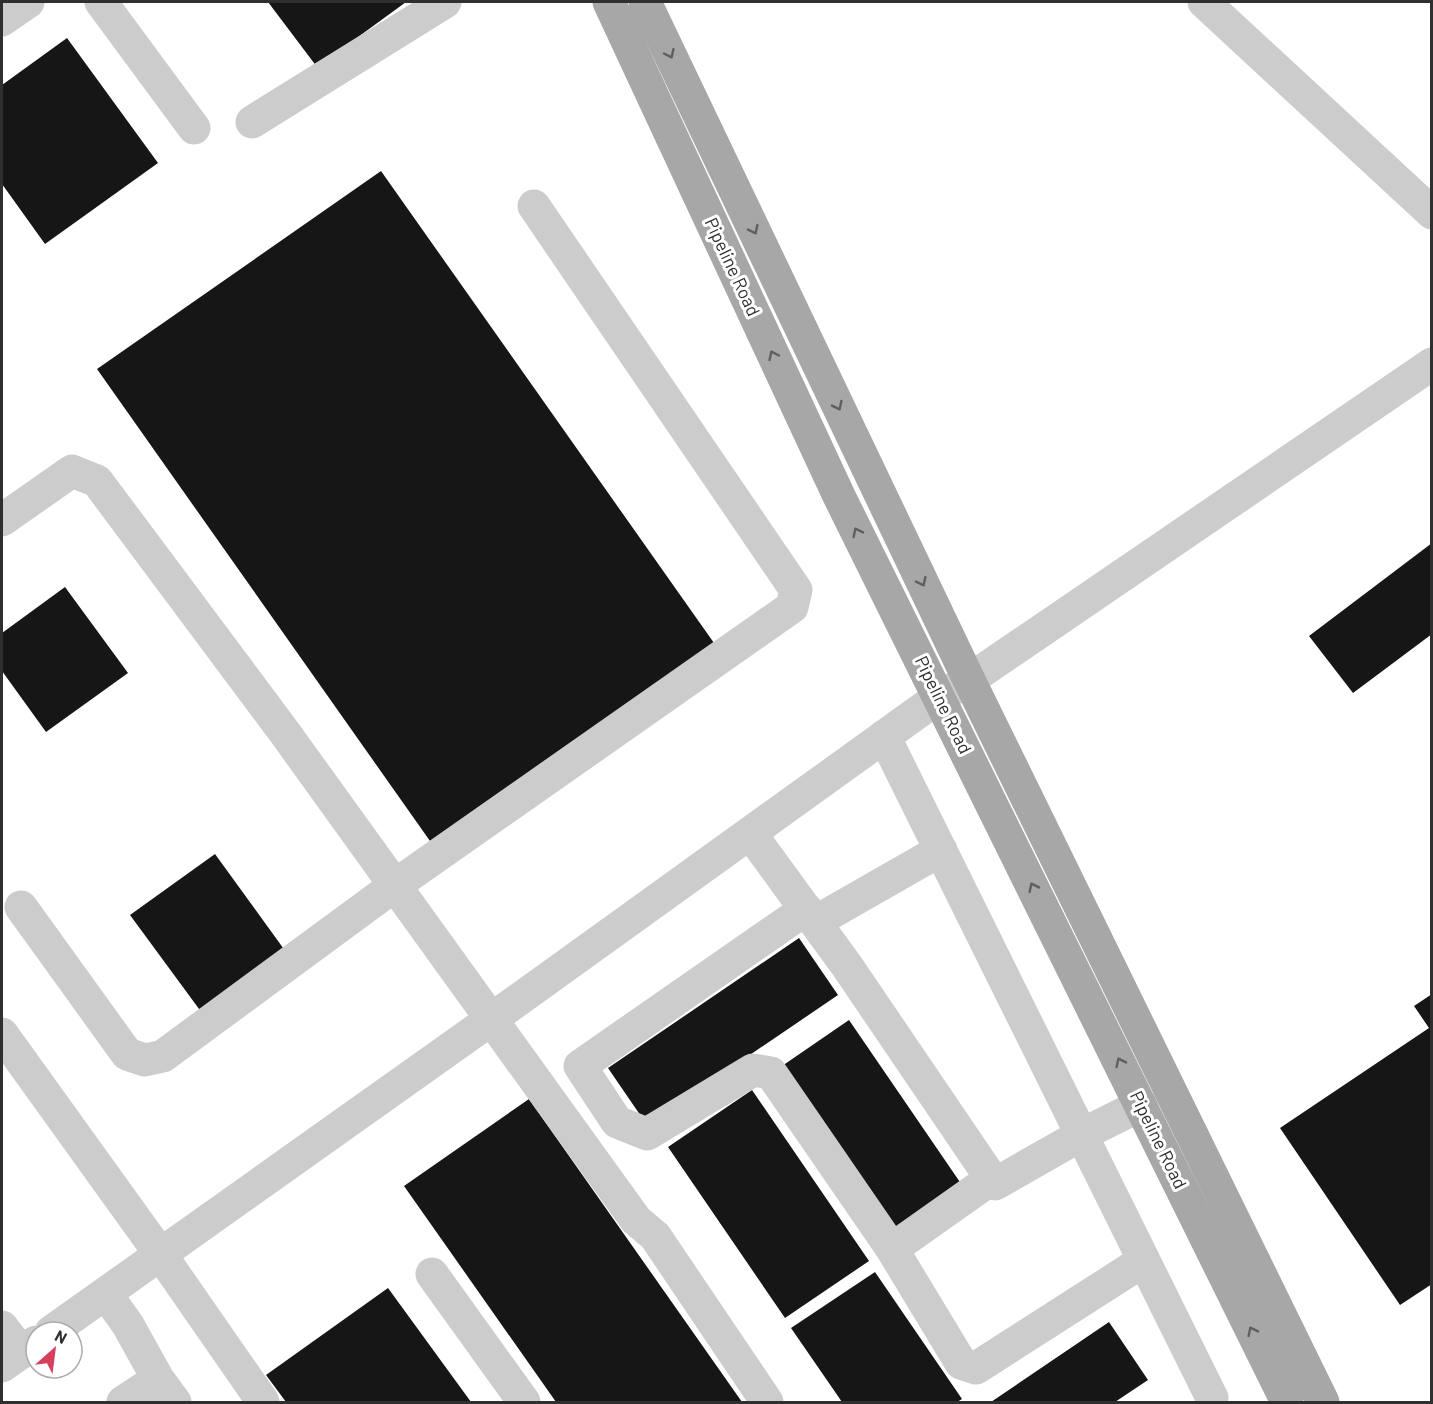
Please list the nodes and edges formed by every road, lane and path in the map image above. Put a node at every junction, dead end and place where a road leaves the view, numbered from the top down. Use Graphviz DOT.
graph roads {
  1 [pos="28,2"];
  2 [pos="101,2"];
  3 [pos="445,2"];
  4 [pos="609,2"];
  5 [pos="645,2"];
  6 [pos="1204,2"];
  7 [pos="2,20"];
  8 [pos="252,122"];
  9 [pos="194,128"];
  10 [pos="712,143"];
  11 [pos="681,156"];
  12 [pos="534,206"];
  13 [pos="1431,213"];
  14 [pos="1431,364"];
  15 [pos="2,520"];
  16 [pos="969,680"];
  17 [pos="939,697"];
  18 [pos="884,736"];
  19 [pos="750,833"];
  20 [pos="941,850"];
  21 [pos="394,886"];
  22 [pos="21,907"];
  23 [pos="810,916"];
  24 [pos="493,1018"];
  25 [pos="2,1034"];
  26 [pos="1141,1105"];
  27 [pos="1082,1135"];
  28 [pos="991,1179"];
  29 [pos="892,1249"];
  30 [pos="161,1255"];
  31 [pos="1143,1261"];
  32 [pos="432,1274"];
  33 [pos="106,1294"];
  34 [pos="68,1320"];
  35 [pos="1305,1364"];
  36 [pos="1281,1390"];
  37 [pos="166,1391"];
  38 [pos="1212,1398"];
  39 [pos="123,1402"];
  40 [pos="263,1402"];
  41 [pos="524,1402"];
  42 [pos="767,1402"];
  43 [pos="1323,1402"];
  1 -- 7 [label="street"];
  2 -- 9 [label="street"];
  3 -- 8 [label="street"];
  4 -- 11 [label="main road, Pipeline Road"];
  5 -- 10 [label="main road, Pipeline Road, one-way"];
  6 -- 13 [label="street"];
  10 -- 11 [label="main road"];
  10 -- 16 [label="main road, Pipeline Road, one-way"];
  17 -- 11 [label="main road, Pipeline Road, one-way"];
  12 -- 21 [label="street"];
  14 -- 16 [label="street"];
  15 -- 21 [label="street"];
  16 -- 17 [label="street"];
  16 -- 35 [label="main road, Pipeline Road"];
  17 -- 18 [label="street"];
  26 -- 17 [label="main road, Pipeline Road, one-way"];
  18 -- 19 [label="street"];
  18 -- 20 [label="street"];
  19 -- 23 [label="street"];
  19 -- 24 [label="street"];
  20 -- 23 [label="street"];
  20 -- 27 [label="street"];
  21 -- 22 [label="street"];
  21 -- 24 [label="street"];
  23 -- 28 [label="street"];
  23 -- 29 [label="street"];
  24 -- 30 [label="street"];
  24 -- 42 [label="street"];
  25 -- 30 [label="street"];
  26 -- 27 [label="street"];
  36 -- 26 [label="main road, Pipeline Road, one-way"];
  27 -- 28 [label="street"];
  27 -- 31 [label="street"];
  28 -- 29 [label="street"];
  29 -- 31 [label="street"];
  30 -- 33 [label="street"];
  30 -- 40 [label="street"];
  31 -- 38 [label="street"];
  32 -- 41 [label="street"];
  33 -- 34 [label="street"];
  33 -- 37 [label="street"];
  35 -- 36 [label="main road"];
  35 -- 43 [label="main road, Pipeline Road"];
  37 -- 39 [label="street"];
}
